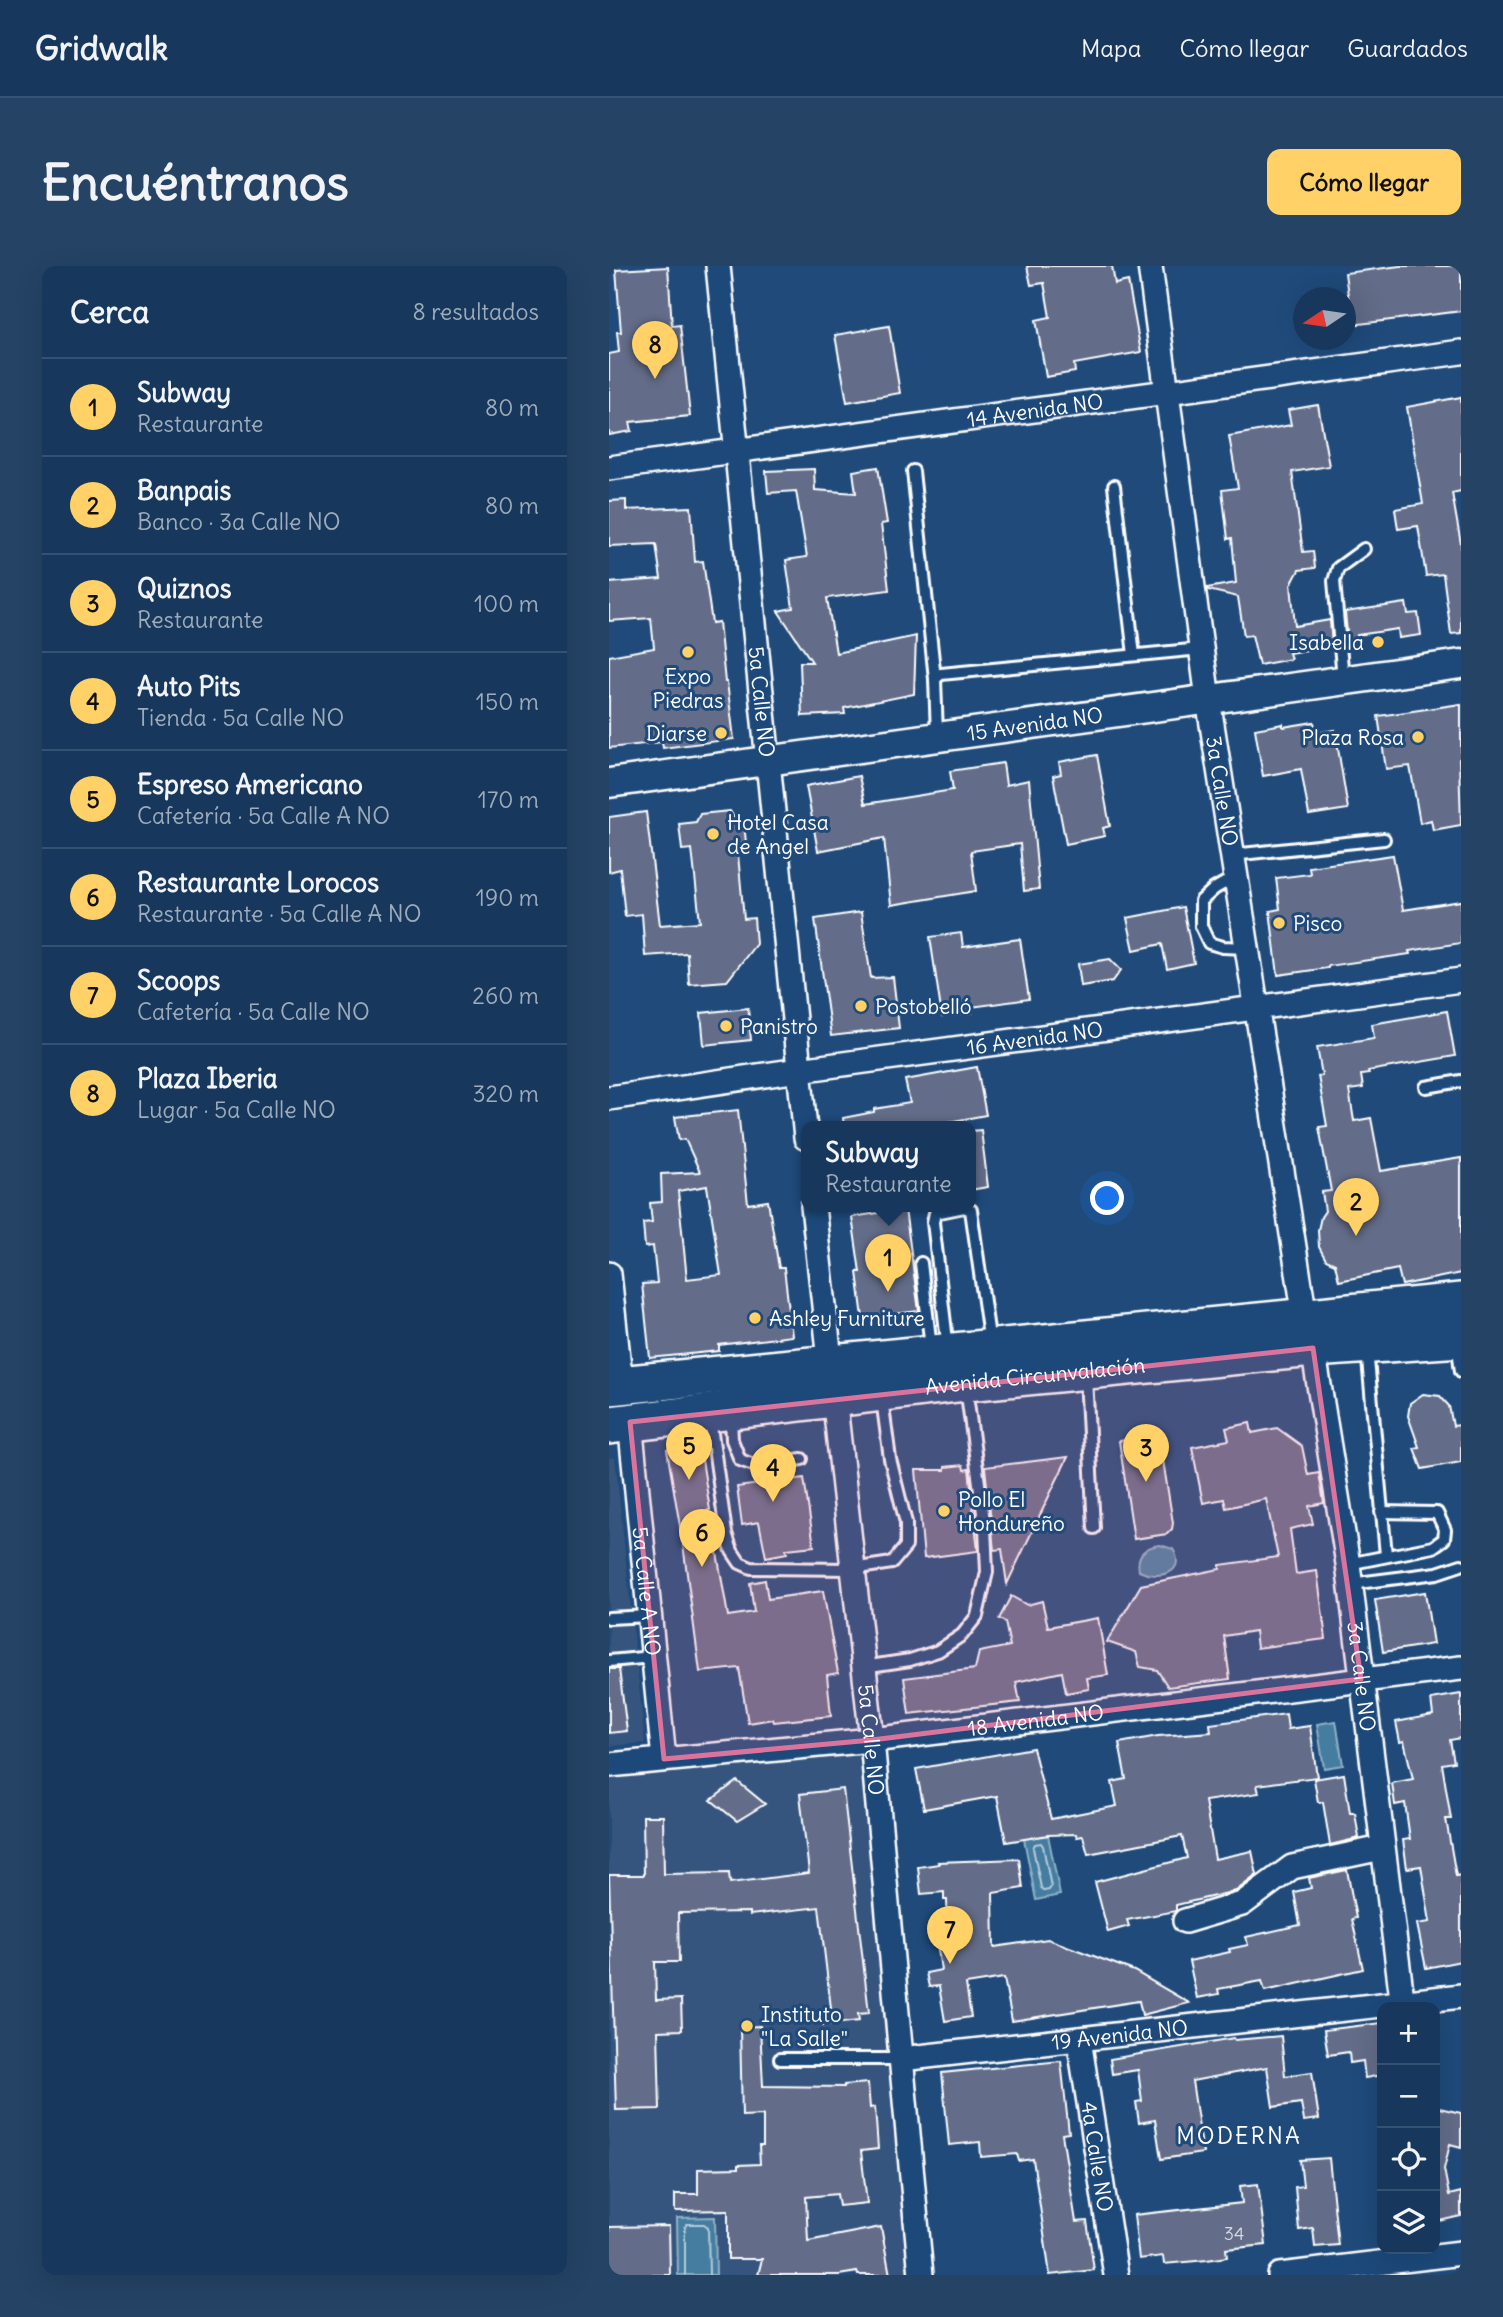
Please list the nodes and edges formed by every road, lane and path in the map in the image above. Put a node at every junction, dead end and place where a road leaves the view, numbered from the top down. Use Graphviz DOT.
graph roads {
  1 [pos="718,266"];
  2 [pos="1150,266"];
  3 [pos="1461,352"];
  4 [pos="1168,392"];
  5 [pos="736,451"];
  6 [pos="609,468"];
  7 [pos="913,471"];
  8 [pos="1114,486"];
  9 [pos="1364,549"];
  10 [pos="1201,649"];
  11 [pos="1134,655"];
  12 [pos="1461,664"];
  13 [pos="935,679"];
  14 [pos="1343,681"];
  15 [pos="1208,699"];
  16 [pos="937,736"];
  17 [pos="768,760"];
  18 [pos="609,783"];
  19 [pos="1384,839"];
  20 [pos="1233,866"];
  21 [pos="1246,948"];
  22 [pos="1461,980"];
  23 [pos="1255,1008"];
  24 [pos="799,1070"];
  25 [pos="1461,1081"];
  26 [pos="1426,1087"];
  27 [pos="609,1098"];
  28 [pos="804,1121"];
  29 [pos="814,1212"];
  30 [pos="940,1212"];
  31 [pos="971,1212"];
  32 [pos="921,1263"];
  33 [pos="609,1274"];
  34 [pos="1461,1301"];
  35 [pos="612,1327"];
  36 [pos="1309,1332"];
  37 [pos="1367,1346"];
  38 [pos="990,1347"];
  39 [pos="1459,1349"];
  40 [pos="940,1352"];
  41 [pos="828,1363"];
  42 [pos="1086,1370"];
  43 [pos="966,1382"];
  44 [pos="615,1385"];
  45 [pos="881,1392"];
  46 [pos="833,1398"];
  47 [pos="720,1411"];
  48 [pos="619,1423"];
  49 [pos="802,1459"];
  50 [pos="1381,1512"];
  51 [pos="1094,1528"];
  52 [pos="1386,1555"];
  53 [pos="1461,1565"];
  54 [pos="852,1569"];
  55 [pos="1349,1574"];
  56 [pos="649,1616"];
  57 [pos="609,1618"];
  58 [pos="653,1657"];
  59 [pos="609,1661"];
  60 [pos="863,1667"];
  61 [pos="1461,1668"];
  62 [pos="1361,1679"];
  63 [pos="871,1740"];
  64 [pos="664,1759"];
  65 [pos="609,1765"];
  66 [pos="1383,1848"];
  67 [pos="1185,1921"];
  68 [pos="1461,1996"];
  69 [pos="1402,2002"];
  70 [pos="1422,2002"];
  71 [pos="1377,2008"];
  72 [pos="1079,2039"];
  73 [pos="780,2059"];
  74 [pos="901,2059"];
  75 [pos="1440,2253"];
  76 [pos="1461,2253"];
  77 [pos="1381,2254"];
  78 [pos="921,2275"];
  79 [pos="1116,2275"];
  80 [pos="1280,2275"];
  1 -- 5 [label="street, 5a Calle NO"];
  2 -- 4 [label="street, 3a Calle NO"];
  3 -- 4 [label="street, 14 Avenida NO"];
  4 -- 5 [label="street, 14 Avenida NO"];
  4 -- 10 [label="street, 3a Calle NO"];
  5 -- 6 [label="street, 14 Avenida NO"];
  5 -- 17 [label="street, 5a Calle NO"];
  7 -- 13 [label="lane"];
  8 -- 11 [label="lane"];
  9 -- 14 [label="lane"];
  10 -- 11 [label="lane"];
  10 -- 15 [label="street, 3a Calle NO"];
  11 -- 13 [label="lane"];
  12 -- 14 [label="street, 15 Avenida NO"];
  13 -- 16 [label="lane"];
  14 -- 15 [label="street, 15 Avenida NO"];
  15 -- 16 [label="street, 15 Avenida NO"];
  15 -- 20 [label="street, 3a Calle NO"];
  16 -- 17 [label="street, 15 Avenida NO"];
  17 -- 18 [label="street, 15 Avenida NO"];
  17 -- 24 [label="street, 5a Calle NO"];
  19 -- 20 [label="lane"];
  20 -- 21 [label="street, 3a Calle NO"];
  20 -- 21 [label="lane"];
  21 -- 23 [label="street, 3a Calle NO"];
  22 -- 23 [label="street, 16 Avenida NO"];
  23 -- 24 [label="street, 16 Avenida NO"];
  23 -- 36 [label="street, 3a Calle NO"];
  24 -- 27 [label="street, 16 Avenida NO"];
  24 -- 28 [label="street, 5a Calle NO"];
  25 -- 26 [label="lane"];
  29 -- 41 [label="street, 5a Calle NO"];
  30 -- 40 [label="lane"];
  31 -- 38 [label="lane"];
  32 -- 40 [label="lane"];
  33 -- 35 [label="street"];
  34 -- 36 [label="highway, Avenida Circunvalación"];
  35 -- 44 [label="street"];
  36 -- 37 [label="highway, Avenida Circunvalación"];
  36 -- 38 [label="highway, Avenida Circunvalación"];
  36 -- 42 [label="highway, Avenida Circunvalación"];
  36 -- 55 [label="street, 3a Calle NO"];
  37 -- 39 [label="highway, Avenida Circunvalación"];
  37 -- 50 [label="lane"];
  38 -- 40 [label="highway, Avenida Circunvalación"];
  40 -- 41 [label="highway, Avenida Circunvalación"];
  41 -- 44 [label="highway, Avenida Circunvalación"];
  41 -- 46 [label="street, 5a Calle NO"];
  42 -- 43 [label="highway, Avenida Circunvalación"];
  42 -- 51 [label="lane"];
  43 -- 45 [label="highway, Avenida Circunvalación"];
  43 -- 60 [label="lane"];
  45 -- 46 [label="highway, Avenida Circunvalación"];
  45 -- 54 [label="lane"];
  46 -- 47 [label="highway, Avenida Circunvalación"];
  46 -- 54 [label="street, 5a Calle NO"];
  47 -- 48 [label="highway, Avenida Circunvalación"];
  47 -- 49 [label="lane"];
  47 -- 54 [label="lane"];
  48 -- 56 [label="street, 5a Calle A NO"];
  50 -- 52 [label="lane"];
  50 -- 52 [label="lane"];
  52 -- 55 [label="lane"];
  53 -- 55 [label="lane"];
  54 -- 60 [label="street, 5a Calle NO"];
  55 -- 62 [label="street, 3a Calle NO"];
  56 -- 57 [label="lane"];
  56 -- 58 [label="street, 5a Calle A NO"];
  58 -- 59 [label="lane"];
  58 -- 64 [label="street, 5a Calle A NO"];
  60 -- 63 [label="street, 5a Calle NO"];
  61 -- 62 [label="street, 18 Avenida NO"];
  62 -- 63 [label="street, 18 Avenida NO"];
  62 -- 66 [label="street, 3a Calle NO"];
  63 -- 64 [label="street, 18 Avenida NO"];
  63 -- 74 [label="street, 5a Calle NO"];
  64 -- 65 [label="street, 18 Avenida NO"];
  66 -- 67 [label="street"];
  66 -- 69 [label="street, 3a Calle NO"];
  68 -- 70 [label="street, 19 Avenida NO"];
  71 -- 72 [label="street, 19 Avenida NO"];
  72 -- 74 [label="street, 19 Avenida NO"];
  72 -- 79 [label="street, 4a Calle NO"];
  73 -- 74 [label="lane, 19 Avenida NO"];
  74 -- 78 [label="street, 5a Calle NO"];
  75 -- 76 [label="street"];
  77 -- 80 [label="street"];
}
